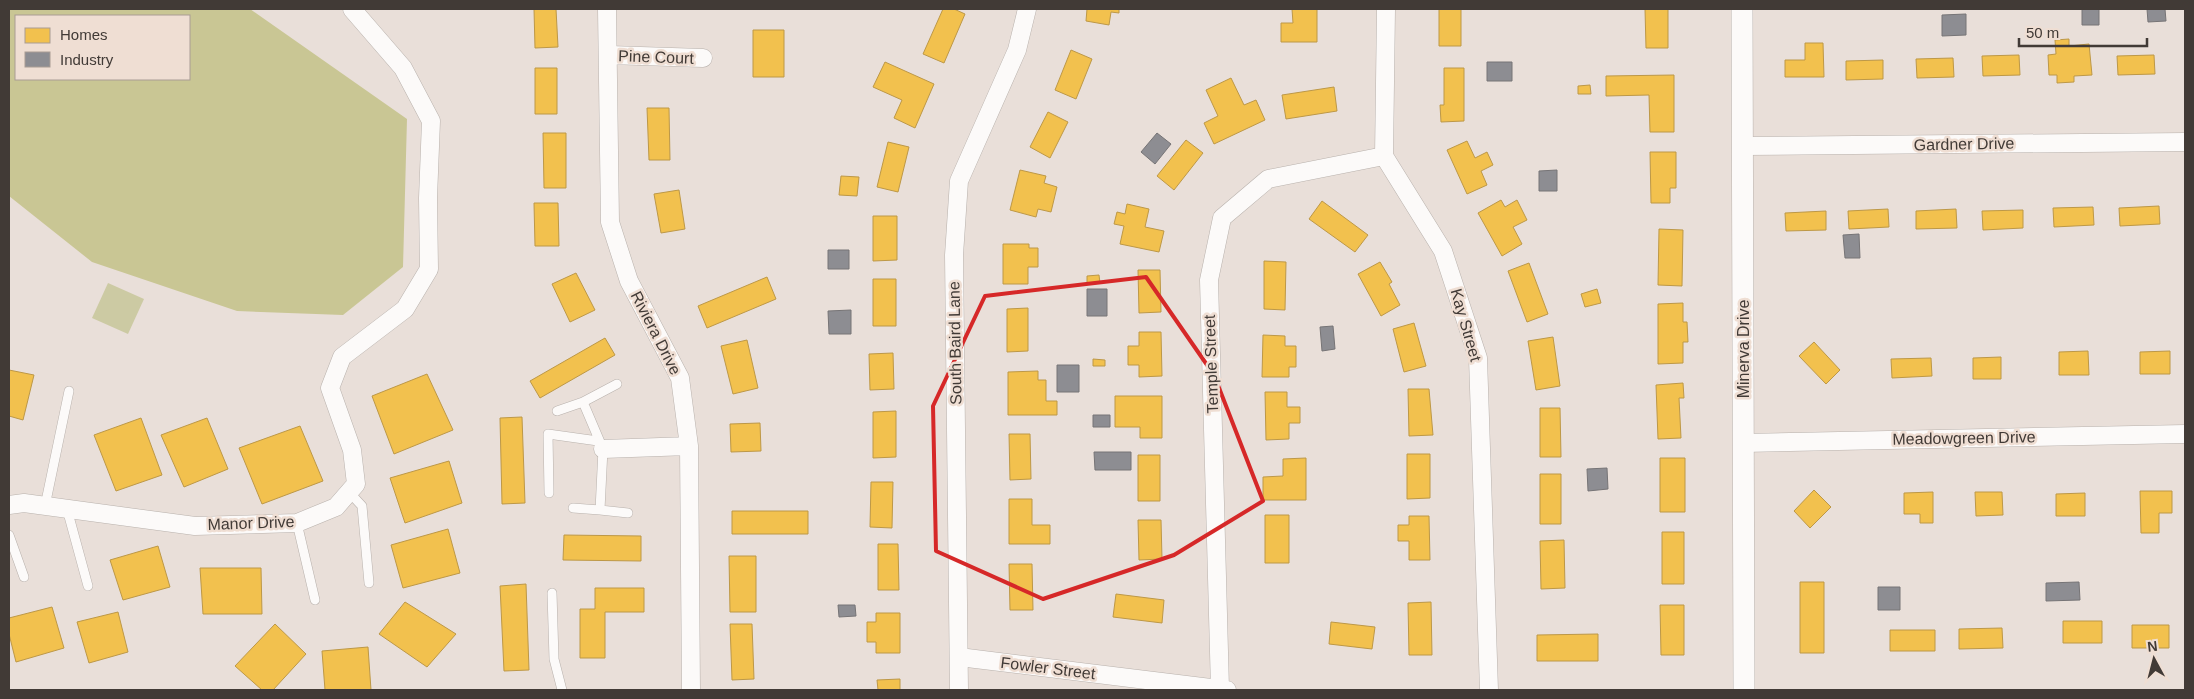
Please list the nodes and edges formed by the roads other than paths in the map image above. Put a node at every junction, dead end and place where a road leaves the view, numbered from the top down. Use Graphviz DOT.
graph roads {
  1 [pos="352,9"];
  2 [pos="607,9"];
  3 [pos="1028,9"];
  4 [pos="1386,9"];
  5 [pos="1742,9"];
  6 [pos="609,55"];
  7 [pos="703,58"];
  8 [pos="2185,142"];
  9 [pos="1744,146"];
  10 [pos="1384,156"];
  11 [pos="617,384"];
  12 [pos="69,391"];
  13 [pos="583,402"];
  14 [pos="557,411"];
  15 [pos="2185,434"];
  16 [pos="1743,443"];
  17 [pos="600,445"];
  18 [pos="690,446"];
  19 [pos="349,492"];
  20 [pos="549,493"];
  21 [pos="9,505"];
  22 [pos="45,506"];
  23 [pos="573,508"];
  24 [pos="67,509"];
  25 [pos="600,510"];
  26 [pos="628,512"];
  27 [pos="297,523"];
  28 [pos="9,535"];
  29 [pos="24,577"];
  30 [pos="369,583"];
  31 [pos="88,586"];
  32 [pos="552,593"];
  33 [pos="315,600"];
  34 [pos="958,657"];
  35 [pos="562,690"];
  36 [pos="691,690"];
  37 [pos="959,690"];
  38 [pos="1224,690"];
  39 [pos="1488,690"];
  40 [pos="1744,690"];
  1 -- 19 [label="street"];
  2 -- 6 [label="street, Riviera Drive"];
  3 -- 34 [label="street, South Baird Lane"];
  4 -- 10 [label="street"];
  5 -- 9 [label="street, Minerva Drive"];
  6 -- 7 [label="street, Pine Court"];
  6 -- 18 [label="street, Riviera Drive"];
  8 -- 9 [label="street, Gardner Drive"];
  9 -- 16 [label="street, Minerva Drive"];
  10 -- 38 [label="street, Temple Street"];
  10 -- 39 [label="street, Kay Street"];
  11 -- 13 [label="lane"];
  12 -- 22 [label="lane"];
  13 -- 14 [label="lane"];
  13 -- 17 [label="lane"];
  15 -- 16 [label="street, Meadowgreen Drive"];
  16 -- 40 [label="street, Minerva Drive"];
  17 -- 18 [label="street"];
  17 -- 20 [label="lane"];
  17 -- 25 [label="lane"];
  18 -- 36 [label="street, Riviera Drive"];
  19 -- 27 [label="street, Manor Drive"];
  19 -- 30 [label="lane"];
  21 -- 22 [label="street, Manor Drive"];
  22 -- 24 [label="street, Manor Drive"];
  23 -- 25 [label="lane"];
  24 -- 27 [label="street, Manor Drive"];
  24 -- 31 [label="lane"];
  25 -- 26 [label="lane"];
  27 -- 33 [label="lane"];
  28 -- 29 [label="lane"];
  32 -- 35 [label="lane"];
  34 -- 37 [label="street, South Baird Lane"];
  34 -- 38 [label="street, Fowler Street"];
}
